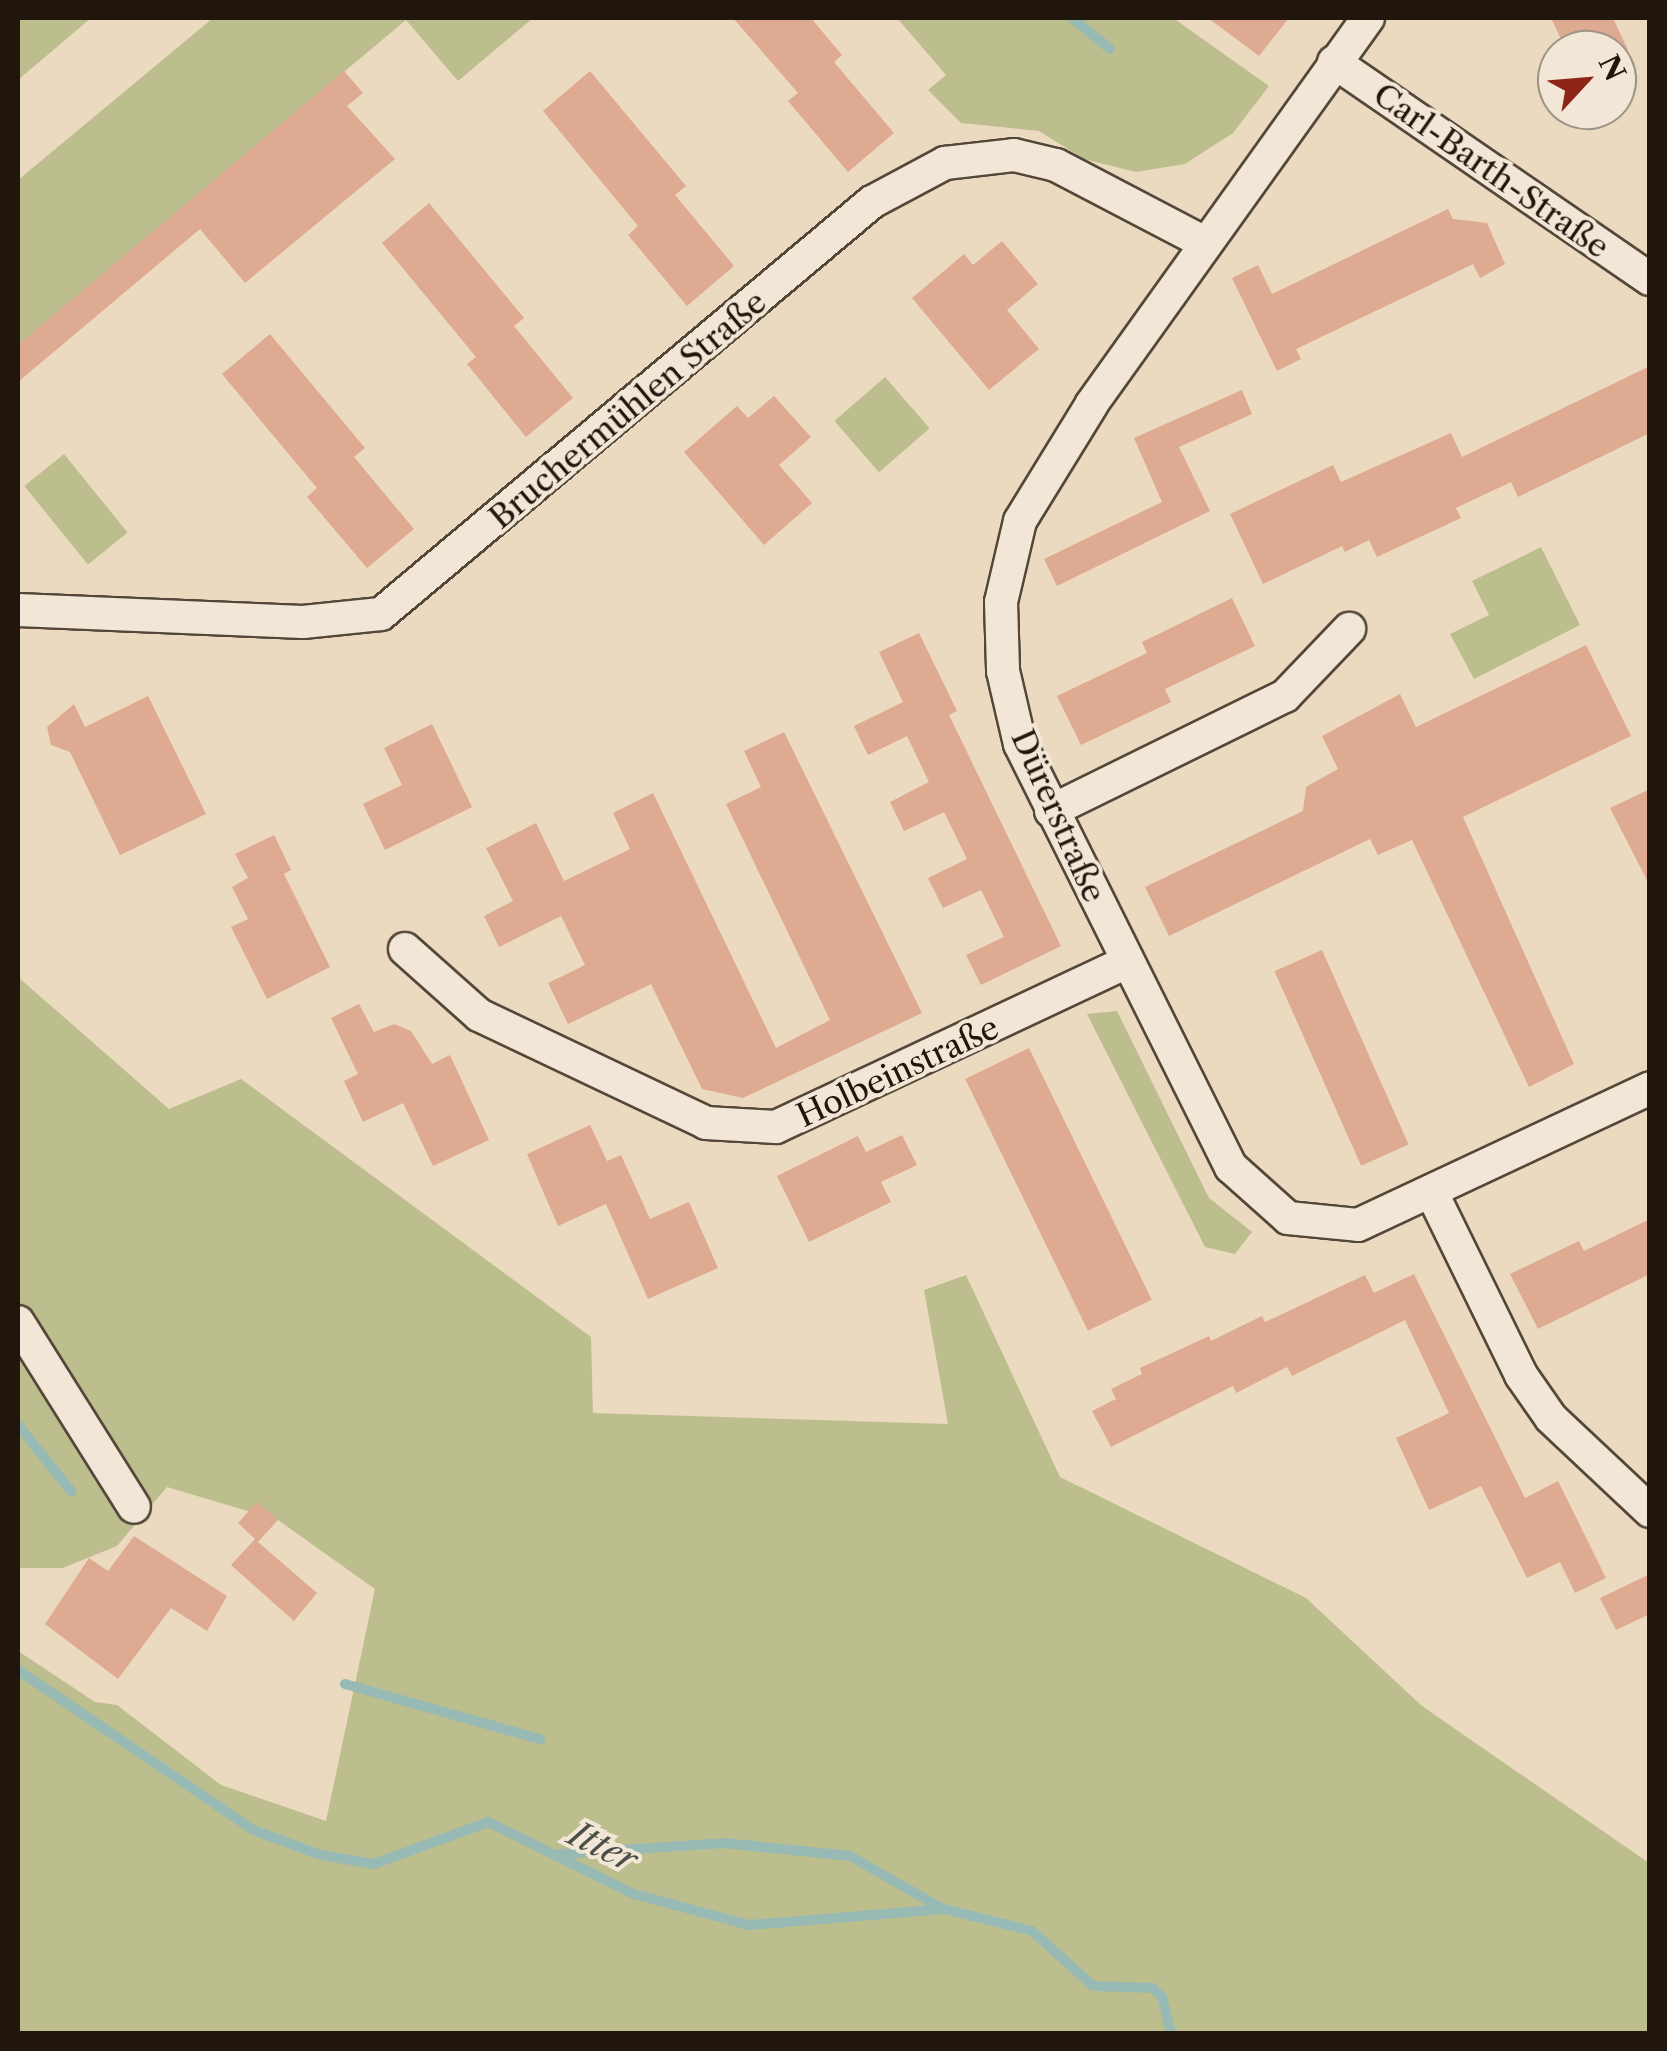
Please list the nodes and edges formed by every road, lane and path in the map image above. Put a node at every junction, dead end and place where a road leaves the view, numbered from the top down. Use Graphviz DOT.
graph roads {
  1 [pos="1368,18"];
  2 [pos="1334,62"];
  3 [pos="1205,243"];
  4 [pos="1650,279"];
  5 [pos="18,610"];
  6 [pos="1349,629"];
  7 [pos="1051,811"];
  8 [pos="406,949"];
  9 [pos="1126,962"];
  10 [pos="1650,1088"];
  11 [pos="1430,1192"];
  12 [pos="18,1322"];
  13 [pos="134,1507"];
  14 [pos="1650,1511"];
  1 -- 2 [label="street, Dürerstraße"];
  2 -- 3 [label="street, Dürerstraße"];
  2 -- 4 [label="street, Carl-Barth-Straße"];
  3 -- 5 [label="street, Bruchermühlen Straße"];
  3 -- 7 [label="street, Dürerstraße"];
  6 -- 7 [label="street"];
  7 -- 9 [label="street, Dürerstraße"];
  8 -- 9 [label="street, Holbeinstraße"];
  9 -- 11 [label="street, Dürerstraße"];
  10 -- 11 [label="street, Dürerstraße"];
  11 -- 14 [label="street"];
  12 -- 13 [label="street"];
}
